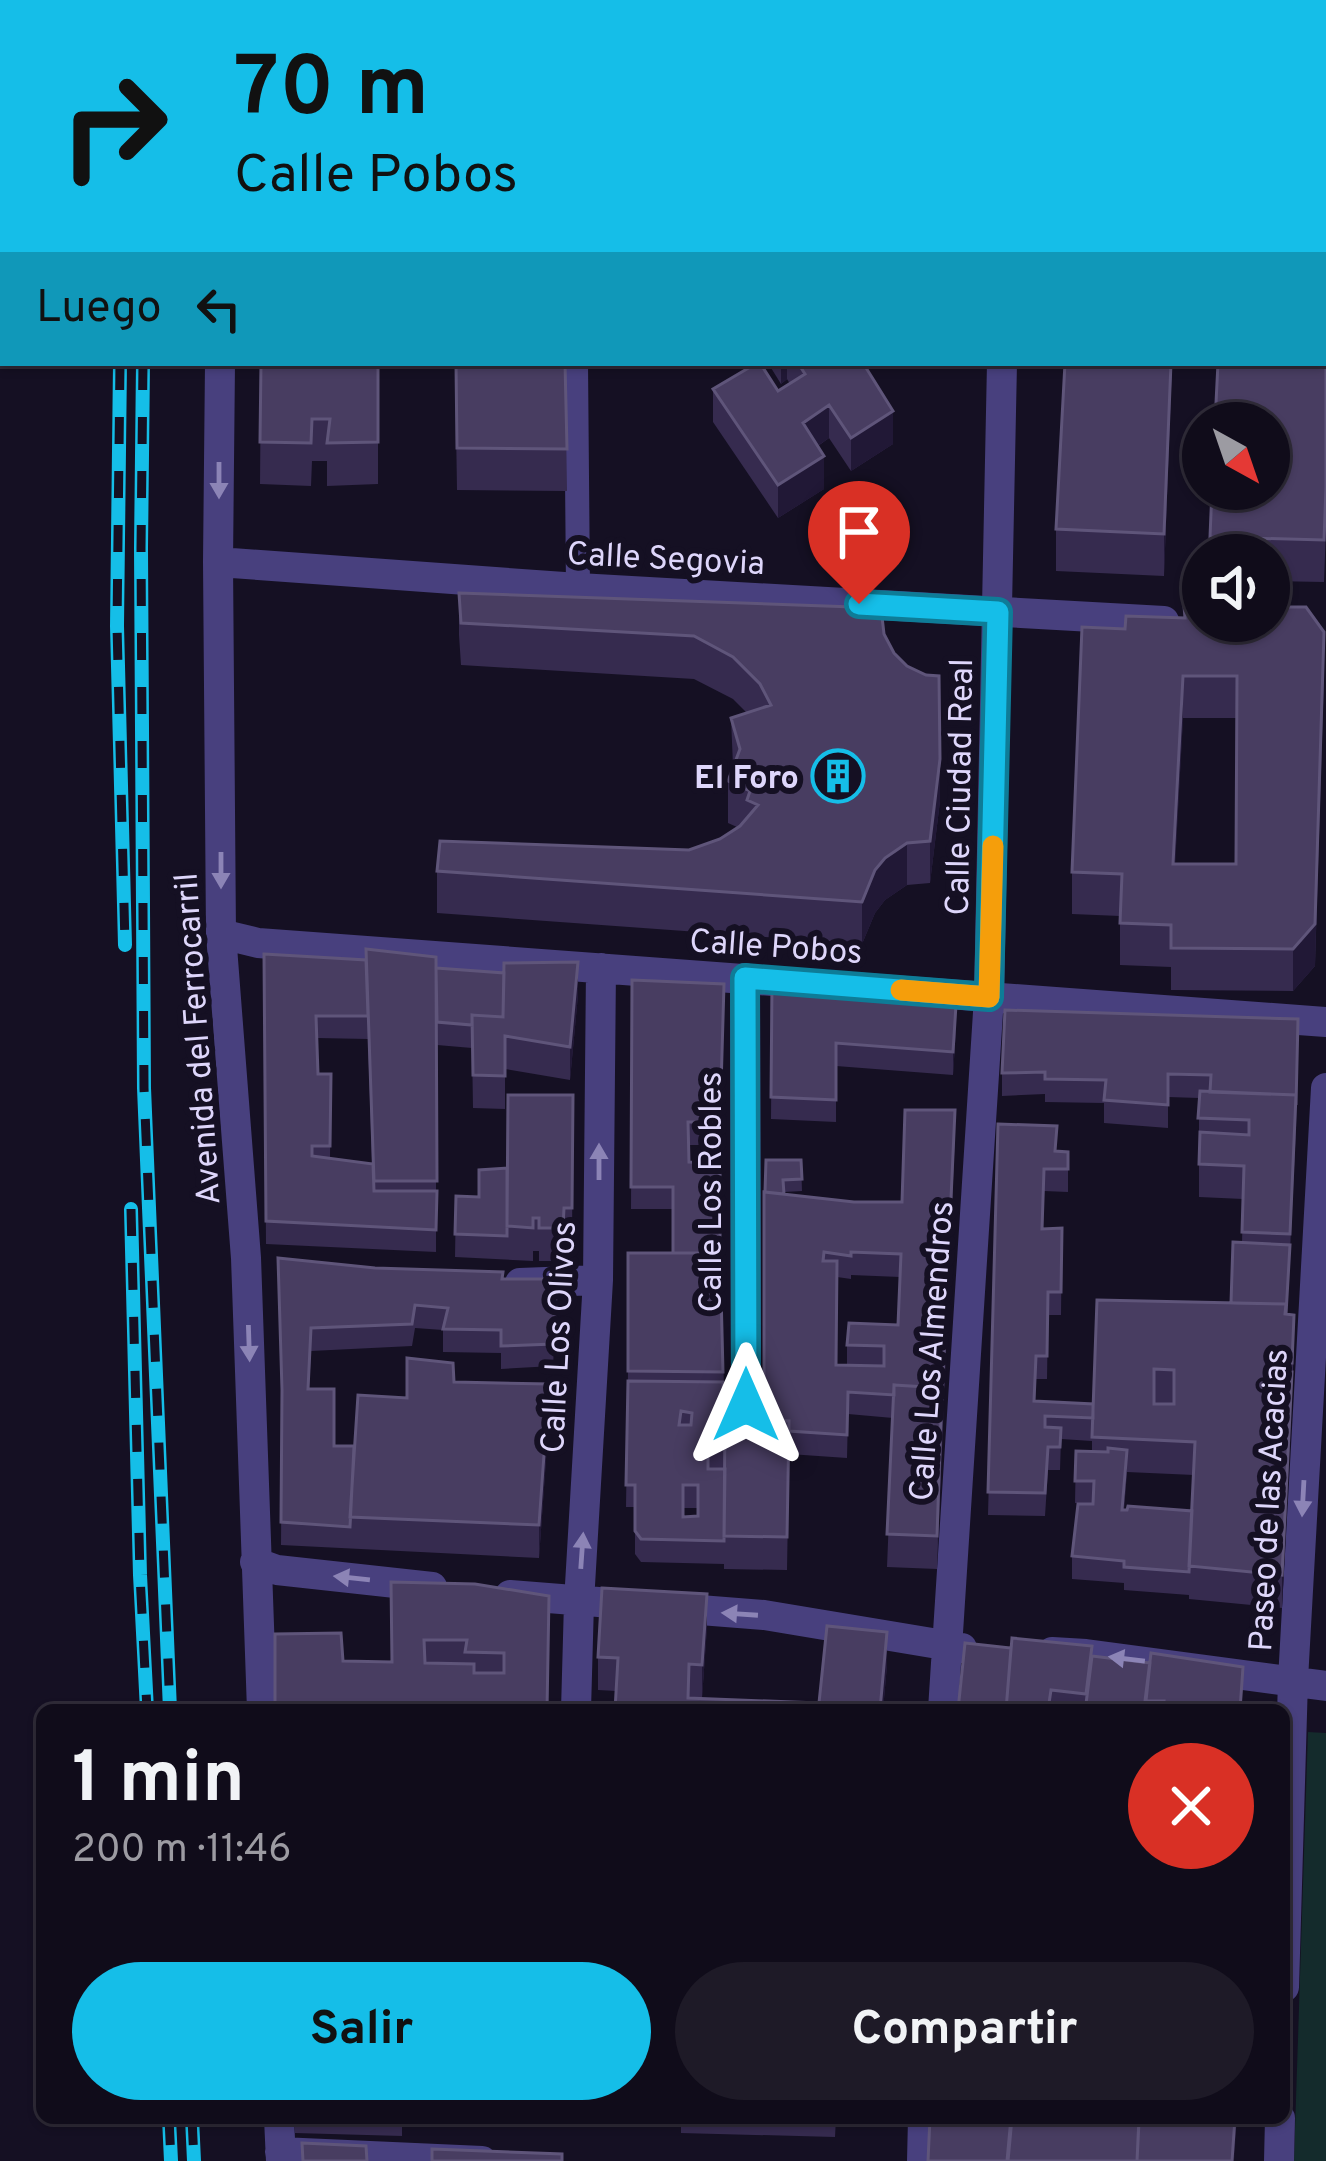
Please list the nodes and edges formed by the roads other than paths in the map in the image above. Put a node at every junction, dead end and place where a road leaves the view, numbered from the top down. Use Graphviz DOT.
graph roads {
  1 [pos="220,366"];
  2 [pos="576,366"];
  3 [pos="1002,366"];
  4 [pos="218,562"];
  5 [pos="578,588"];
  6 [pos="998,612"];
  7 [pos="1182,622"];
  8 [pos="221,934"];
  9 [pos="602,968"];
  10 [pos="745,978"];
  11 [pos="989,997"];
  12 [pos="1326,1022"];
  13 [pos="1326,1088"];
  14 [pos="246,1258"];
  15 [pos="281,1266"];
  16 [pos="598,1280"];
  17 [pos="492,1284"];
  18 [pos="746,1405"];
  19 [pos="255,1562"];
  20 [pos="579,1602"];
  21 [pos="947,1647"];
  22 [pos="988,1649"];
  23 [pos="1028,1651"];
  24 [pos="1293,1680"];
  25 [pos="1326,1686"];
  26 [pos="262,1704"];
  27 [pos="576,1704"];
  28 [pos="943,1704"];
  29 [pos="1290,1783"];
  30 [pos="279,2124"];
  31 [pos="923,2124"];
  32 [pos="1280,2124"];
  33 [pos="280,2156"];
  34 [pos="482,2161"];
  35 [pos="922,2161"];
  36 [pos="1279,2161"];
  1 -- 4 [label="street, Avenida del Ferrocarril, one-way"];
  2 -- 5 [label="lane"];
  3 -- 6 [label="street, Calle Ciudad Real"];
  4 -- 5 [label="street, Calle Segovia"];
  4 -- 8 [label="street, Avenida del Ferrocarril, one-way"];
  5 -- 6 [label="street, Calle Segovia"];
  6 -- 7 [label="street, Calle Segovia"];
  6 -- 11 [label="street, Calle Ciudad Real"];
  8 -- 9 [label="street, Calle Pobos"];
  8 -- 14 [label="street, Avenida del Ferrocarril"];
  9 -- 10 [label="street, Calle Pobos"];
  16 -- 9 [label="street, Calle Los Olivos, one-way"];
  10 -- 11 [label="street, Calle Pobos"];
  10 -- 18 [label="street, Calle Los Robles"];
  11 -- 12 [label="street, Calle Pobos"];
  11 -- 21 [label="street, Calle Los Almendros"];
  13 -- 24 [label="street, Paseo de las Acacias, one-way"];
  14 -- 15 [label="street"];
  14 -- 19 [label="street, Avenida del Ferrocarril, one-way"];
  16 -- 17 [label="street"];
  20 -- 16 [label="street, Calle Los Olivos, one-way"];
  20 -- 19 [label="street, one-way"];
  19 -- 26 [label="street, Avenida del Ferrocarril"];
  21 -- 20 [label="street, one-way"];
  20 -- 27 [label="street, Calle Los Olivos"];
  21 -- 22 [label="street"];
  21 -- 28 [label="street, Calle Los Almendros"];
  24 -- 23 [label="street, one-way"];
  24 -- 25 [label="street"];
  24 -- 29 [label="street, Paseo de las Acacias"];
  30 -- 33 [label="street"];
  31 -- 35 [label="street"];
  32 -- 36 [label="street"];
  33 -- 34 [label="street"];
}
